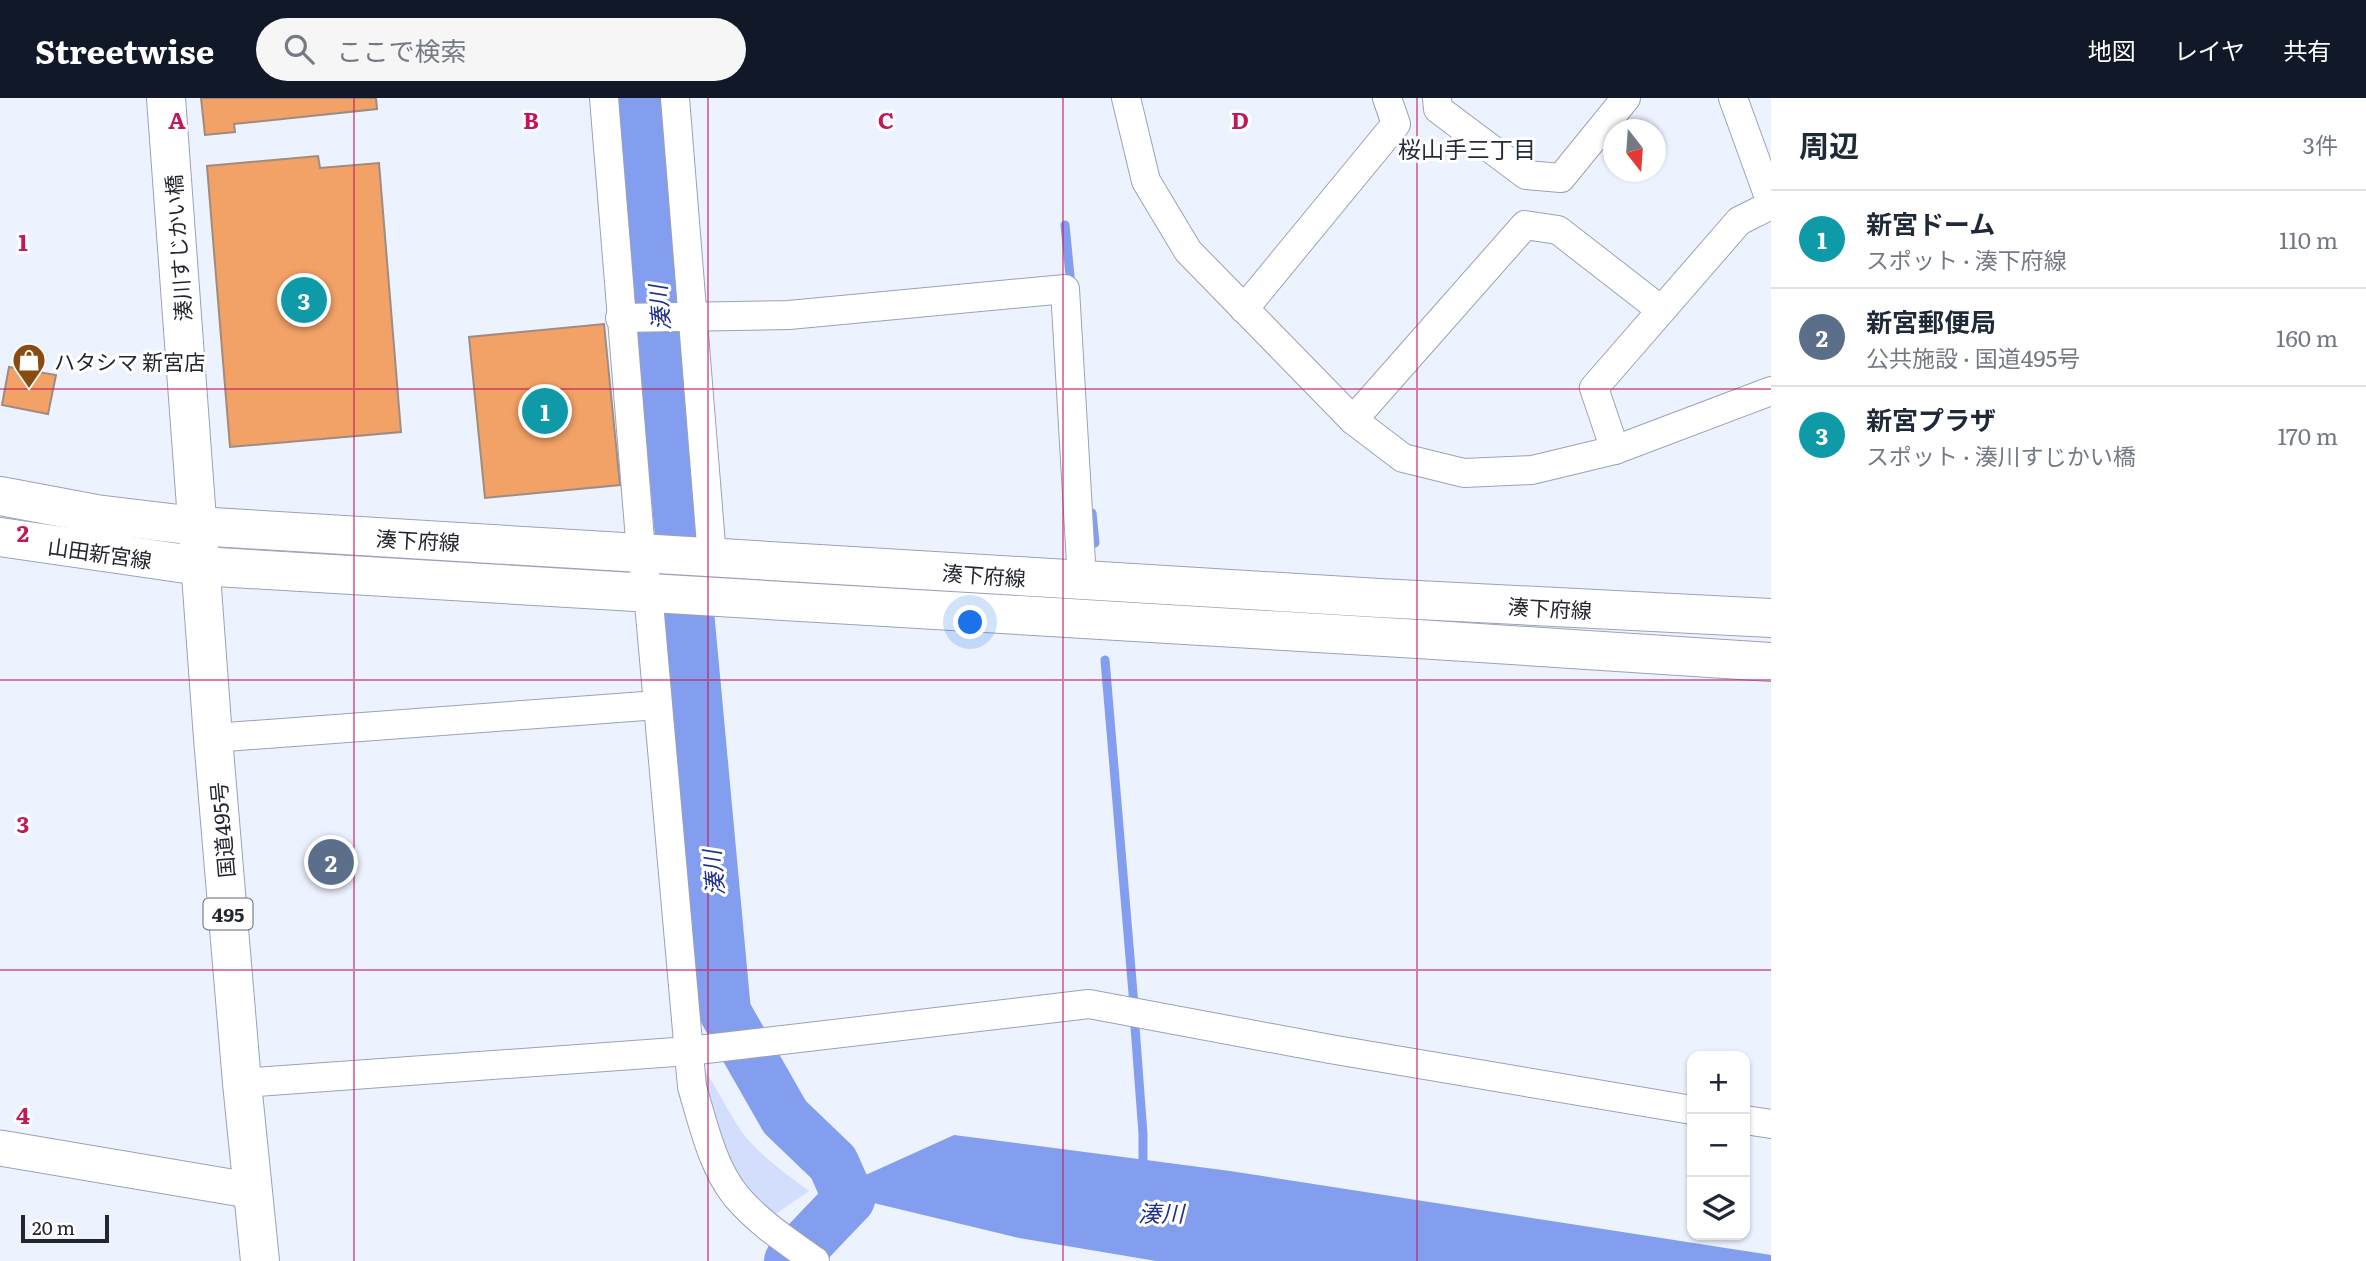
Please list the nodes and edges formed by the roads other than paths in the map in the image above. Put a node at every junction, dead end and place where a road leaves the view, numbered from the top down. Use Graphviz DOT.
graph roads {
  1 [pos="166,98"];
  2 [pos="604,98"];
  3 [pos="675,98"];
  4 [pos="1126,98"];
  5 [pos="1387,98"];
  6 [pos="1437,98"];
  7 [pos="1626,98"];
  8 [pos="1733,98"];
  9 [pos="1771,204"];
  10 [pos="1244,309"];
  11 [pos="1661,310"];
  12 [pos="694,317"];
  13 [pos="620,318"];
  14 [pos="1771,391"];
  15 [pos="1353,420"];
  16 [pos="1615,450"];
  17 [pos="0,496"];
  18 [pos="197,526"];
  19 [pos="0,537"];
  20 [pos="641,552"];
  21 [pos="712,557"];
  22 [pos="200,566"];
  23 [pos="1082,580"];
  24 [pos="648,592"];
  25 [pos="1771,618"];
  26 [pos="1771,662"];
  27 [pos="658,705"];
  28 [pos="214,738"];
  29 [pos="697,1049"];
  30 [pos="242,1083"];
  31 [pos="1687,1109"];
  32 [pos="1750,1121"];
  33 [pos="1771,1124"];
  34 [pos="0,1148"];
  35 [pos="254,1191"];
  36 [pos="260,1261"];
  37 [pos="816,1261"];
  1 -- 18 [label="main road, 湊川すじかい橋 / 495"];
  2 -- 13 [label="street"];
  3 -- 12 [label="street"];
  4 -- 10 [label="street"];
  5 -- 10 [label="street"];
  6 -- 7 [label="street"];
  8 -- 9 [label="street"];
  9 -- 11 [label="street"];
  10 -- 15 [label="street"];
  11 -- 15 [label="street"];
  11 -- 16 [label="street"];
  12 -- 13 [label="street"];
  12 -- 21 [label="street"];
  12 -- 23 [label="street"];
  13 -- 20 [label="street"];
  14 -- 16 [label="street"];
  15 -- 16 [label="street"];
  17 -- 18 [label="main road, 山田新宮線"];
  18 -- 20 [label="main road, 湊下府線"];
  18 -- 22 [label="main road, 湊川すじかい橋 / 495"];
  19 -- 22 [label="main road, 山田新宮線"];
  20 -- 21 [label="main road, 湊下府線"];
  20 -- 24 [label="street"];
  21 -- 23 [label="main road, 湊下府線"];
  22 -- 24 [label="main road, 湊下府線"];
  22 -- 28 [label="main road, 国道495号 / 495"];
  23 -- 25 [label="main road, 湊下府線"];
  24 -- 26 [label="main road, 湊下府線"];
  24 -- 27 [label="street"];
  27 -- 28 [label="street"];
  27 -- 29 [label="street"];
  28 -- 30 [label="main road, 国道495号 / 495"];
  29 -- 30 [label="street"];
  29 -- 31 [label="street"];
  29 -- 37 [label="street"];
  30 -- 35 [label="main road, 国道495号 / 495"];
  32 -- 33 [label="street"];
  34 -- 35 [label="street"];
  35 -- 36 [label="main road, 国道495号 / 495"];
}
